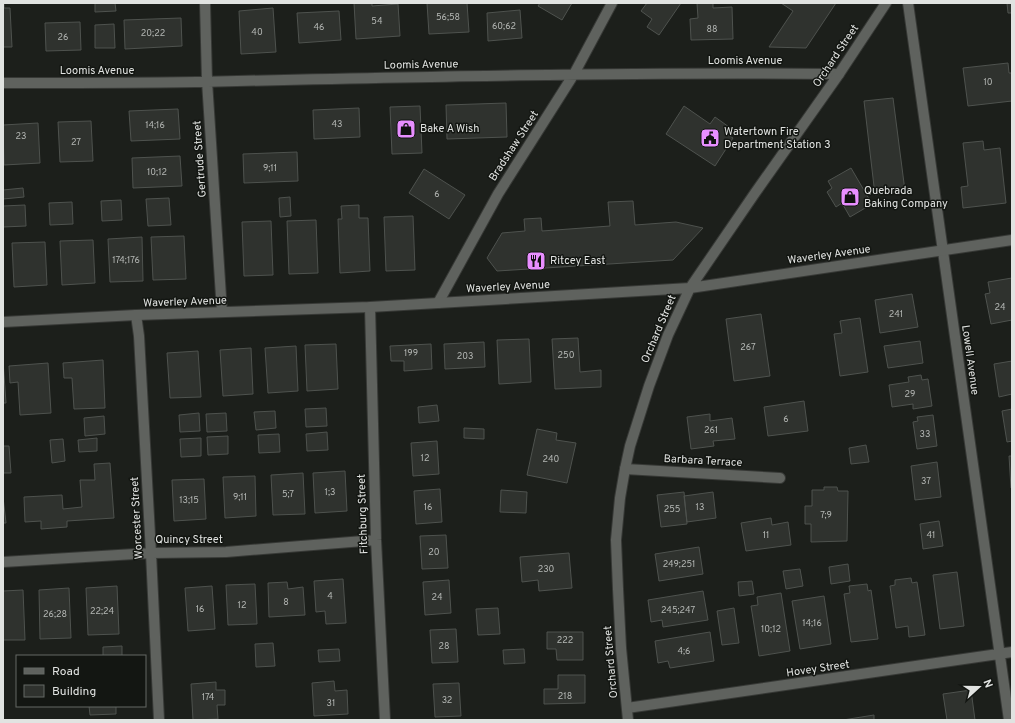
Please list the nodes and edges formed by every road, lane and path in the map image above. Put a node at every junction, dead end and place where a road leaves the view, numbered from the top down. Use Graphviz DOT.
graph roads {
  1 [pos="205,3"];
  2 [pos="612,3"];
  3 [pos="886,3"];
  4 [pos="908,3"];
  5 [pos="574,74"];
  6 [pos="839,74"];
  7 [pos="207,81"];
  8 [pos="3,83"];
  9 [pos="1012,240"];
  10 [pos="942,250"];
  11 [pos="690,288"];
  12 [pos="438,303"];
  13 [pos="370,307"];
  14 [pos="222,312"];
  15 [pos="136,315"];
  16 [pos="3,322"];
  17 [pos="625,469"];
  18 [pos="780,478"];
  19 [pos="376,540"];
  20 [pos="151,552"];
  21 [pos="3,562"];
  22 [pos="1012,652"];
  23 [pos="1000,654"];
  24 [pos="627,708"];
  25 [pos="159,720"];
  26 [pos="385,720"];
  27 [pos="628,720"];
  28 [pos="1009,720"];
  1 -- 7 [label="street, Gertrude Street"];
  2 -- 5 [label="street, Bradshaw Street"];
  3 -- 6 [label="street, Orchard Street"];
  4 -- 10 [label="street, Lowell Avenue"];
  5 -- 6 [label="street, Loomis Avenue"];
  5 -- 7 [label="street, Loomis Avenue"];
  5 -- 12 [label="street, Bradshaw Street"];
  6 -- 11 [label="street, Orchard Street"];
  7 -- 8 [label="street, Loomis Avenue"];
  7 -- 14 [label="street, Gertrude Street"];
  9 -- 10 [label="street, Waverley Avenue"];
  10 -- 11 [label="street, Waverley Avenue"];
  10 -- 23 [label="street, Lowell Avenue"];
  11 -- 12 [label="street, Waverley Avenue"];
  11 -- 17 [label="street, Orchard Street"];
  12 -- 13 [label="street, Waverley Avenue"];
  13 -- 14 [label="street, Waverley Avenue"];
  13 -- 19 [label="street, Fitchburg Street"];
  14 -- 15 [label="street, Waverley Avenue"];
  15 -- 16 [label="street, Waverley Avenue"];
  15 -- 20 [label="street, Worcester Street"];
  17 -- 18 [label="street, Barbara Terrace"];
  17 -- 24 [label="street, Orchard Street"];
  19 -- 20 [label="street, Quincy Street"];
  19 -- 26 [label="street, Fitchburg Street"];
  20 -- 21 [label="street, Quincy Street"];
  20 -- 25 [label="street, Worcester Street"];
  22 -- 23 [label="street, Hovey Street"];
  23 -- 24 [label="street, Hovey Street"];
  23 -- 28 [label="street, Lowell Avenue"];
  24 -- 27 [label="street, Orchard Street"];
}
